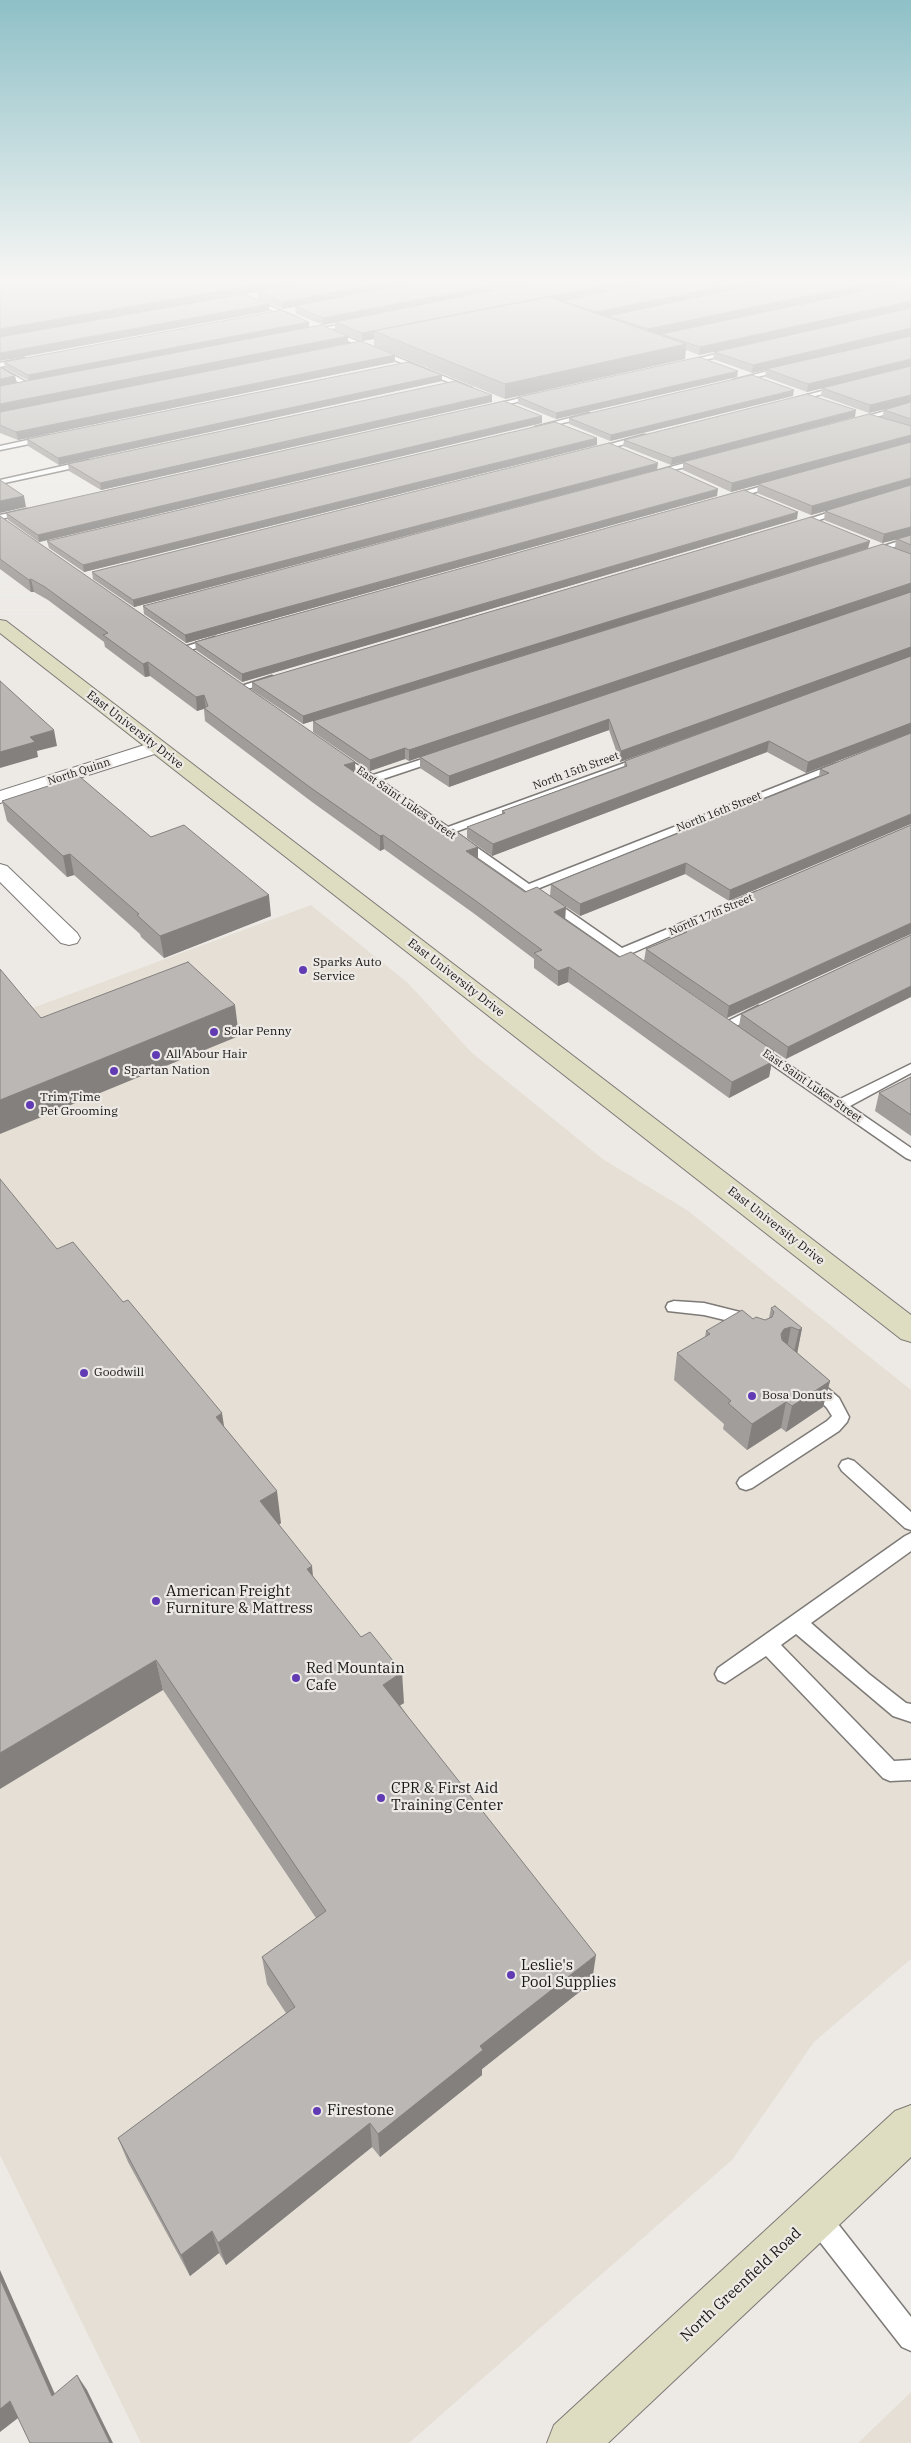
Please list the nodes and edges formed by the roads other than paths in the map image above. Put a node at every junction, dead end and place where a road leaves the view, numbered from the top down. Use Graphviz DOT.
graph roads {
  1 [pos="538,395"];
  2 [pos="813,395"];
  3 [pos="488,396"];
  4 [pos="809,396"];
  5 [pos="826,402"];
  6 [pos="504,403"];
  7 [pos="781,403"];
  8 [pos="911,406"];
  9 [pos="475,410"];
  10 [pos="521,410"];
  11 [pos="852,411"];
  12 [pos="602,412"];
  13 [pos="538,416"];
  14 [pos="870,417"];
  15 [pos="850,422"];
  16 [pos="555,423"];
  17 [pos="886,423"];
  18 [pos="564,427"];
  19 [pos="526,430"];
  20 [pos="58,436"];
  21 [pos="648,436"];
  22 [pos="601,442"];
  23 [pos="610,446"];
  24 [pos="0,448"];
  25 [pos="627,452"];
  26 [pos="582,453"];
  27 [pos="716,457"];
  28 [pos="97,461"];
  29 [pos="652,462"];
  30 [pos="668,469"];
  31 [pos="677,473"];
  32 [pos="640,477"];
  33 [pos="0,482"];
  34 [pos="781,482"];
  35 [pos="744,493"];
  36 [pos="721,496"];
  37 [pos="761,500"];
  38 [pos="39,508"];
  39 [pos="848,509"];
  40 [pos="794,513"];
  41 [pos="3,520"];
  42 [pos="811,520"];
  43 [pos="829,527"];
  44 [pos="783,528"];
  45 [pos="911,539"];
  46 [pos="864,541"];
  47 [pos="882,548"];
  48 [pos="863,554"];
  49 [pos="896,554"];
  50 [pos="0,625"];
  51 [pos="221,638"];
  52 [pos="183,649"];
  53 [pos="278,676"];
  54 [pos="256,698"];
  55 [pos="157,747"];
  56 [pos="332,752"];
  57 [pos="447,754"];
  58 [pos="651,756"];
  59 [pos="847,762"];
  60 [pos="372,779"];
  61 [pos="0,796"];
  62 [pos="446,832"];
  63 [pos="0,870"];
  64 [pos="776,887"];
  65 [pos="528,888"];
  66 [pos="69,938"];
  67 [pos="622,953"];
  68 [pos="654,976"];
  69 [pos="770,1005"];
  70 [pos="911,1068"];
  71 [pos="840,1105"];
  72 [pos="911,1155"];
  73 [pos="674,1307"];
  74 [pos="911,1331"];
  75 [pos="759,1338"];
  76 [pos="799,1373"];
  77 [pos="848,1466"];
  78 [pos="746,1483"];
  79 [pos="911,1523"];
  80 [pos="911,1541"];
  81 [pos="798,1622"];
  82 [pos="766,1644"];
  83 [pos="724,1674"];
  84 [pos="911,1713"];
  85 [pos="911,1770"];
  86 [pos="911,2127"];
  87 [pos="816,2215"];
  88 [pos="911,2338"];
  89 [pos="572,2443"];
  1 -- 6 [label="lane"];
  2 -- 4 [label="lane"];
  3 -- 6 [label="lane"];
  4 -- 5 [label="lane"];
  4 -- 7 [label="lane"];
  6 -- 9 [label="lane"];
  6 -- 10 [label="lane"];
  8 -- 14 [label="lane"];
  11 -- 14 [label="lane"];
  12 -- 16 [label="lane"];
  13 -- 16 [label="lane"];
  14 -- 15 [label="lane"];
  14 -- 17 [label="lane"];
  16 -- 18 [label="lane"];
  16 -- 19 [label="lane"];
  20 -- 24 [label="lane"];
  21 -- 23 [label="lane"];
  22 -- 23 [label="lane"];
  23 -- 25 [label="lane"];
  23 -- 26 [label="lane"];
  27 -- 30 [label="lane"];
  28 -- 33 [label="lane"];
  29 -- 30 [label="lane"];
  30 -- 31 [label="lane"];
  30 -- 32 [label="lane"];
  34 -- 35 [label="lane"];
  35 -- 36 [label="lane"];
  35 -- 37 [label="lane"];
  38 -- 41 [label="lane"];
  39 -- 42 [label="lane"];
  40 -- 42 [label="lane"];
  42 -- 43 [label="lane"];
  42 -- 44 [label="lane"];
  45 -- 47 [label="lane"];
  46 -- 47 [label="lane"];
  47 -- 48 [label="lane"];
  47 -- 49 [label="lane"];
  50 -- 55 [label="main road, East University Drive"];
  51 -- 52 [label="lane"];
  53 -- 54 [label="lane"];
  55 -- 61 [label="street, North Quinn"];
  55 -- 74 [label="main road, East University Drive"];
  56 -- 60 [label="lane, East Saint Lukes Street"];
  57 -- 60 [label="lane"];
  58 -- 62 [label="lane, North 15th Street"];
  59 -- 65 [label="lane, North 16th Street"];
  60 -- 62 [label="lane, East Saint Lukes Street"];
  62 -- 65 [label="lane, East Saint Lukes Street"];
  63 -- 66 [label="street"];
  64 -- 67 [label="lane, North 17th Street"];
  65 -- 67 [label="lane, East Saint Lukes Street"];
  67 -- 68 [label="lane, East Saint Lukes Street"];
  69 -- 71 [label="lane, East Saint Lukes Street"];
  70 -- 71 [label="lane"];
  71 -- 72 [label="lane, East Saint Lukes Street"];
  73 -- 75 [label="lane"];
  76 -- 78 [label="lane"];
  77 -- 79 [label="lane"];
  80 -- 81 [label="lane"];
  81 -- 82 [label="lane"];
  81 -- 84 [label="lane"];
  82 -- 83 [label="lane"];
  82 -- 85 [label="lane"];
  86 -- 87 [label="main road, North Greenfield Road"];
  87 -- 88 [label="lane"];
  87 -- 89 [label="main road, North Greenfield Road"];
}
